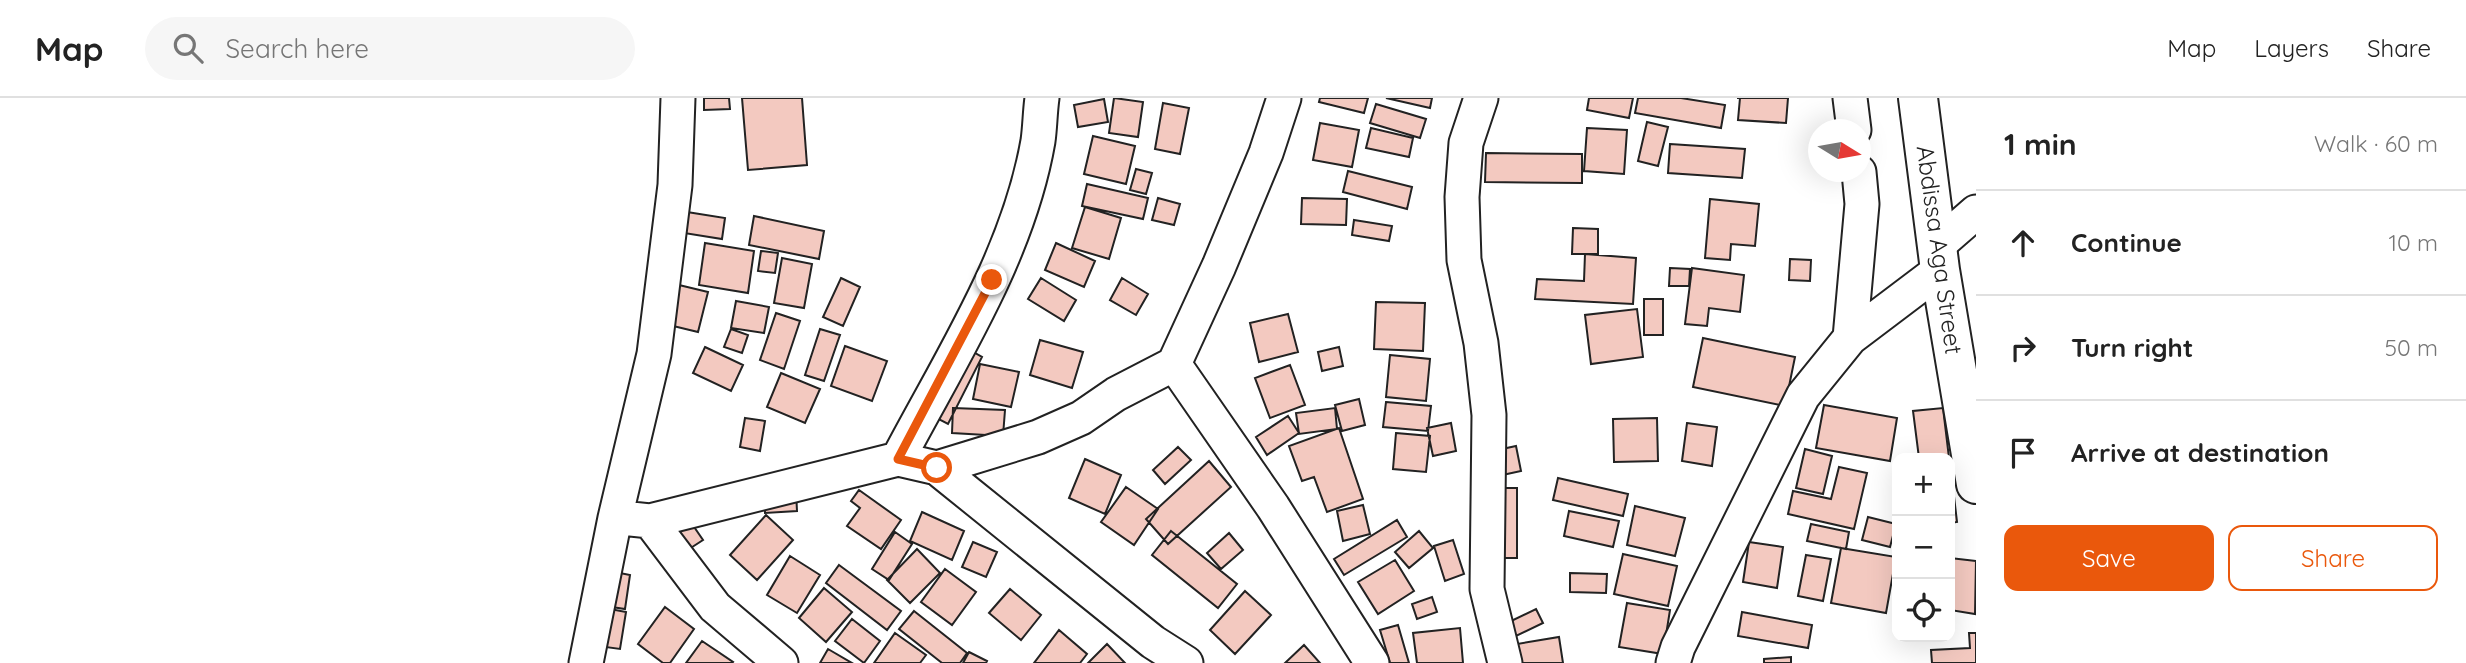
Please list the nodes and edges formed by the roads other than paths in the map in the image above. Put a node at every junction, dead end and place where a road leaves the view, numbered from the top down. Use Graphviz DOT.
graph roads {
  1 [pos="678,98"];
  2 [pos="1042,98"];
  3 [pos="1284,98"];
  4 [pos="1481,98"];
  5 [pos="1850,98"];
  6 [pos="1918,98"];
  7 [pos="1853,119"];
  8 [pos="1859,182"];
  9 [pos="1976,212"];
  10 [pos="1938,258"];
  11 [pos="1850,338"];
  12 [pos="1174,364"];
  13 [pos="898,459"];
  14 [pos="937,468"];
  15 [pos="1976,484"];
  16 [pos="615,518"];
  17 [pos="650,521"];
  18 [pos="586,663"];
  19 [pos="780,663"];
  20 [pos="1186,663"];
  21 [pos="1372,663"];
  22 [pos="1505,663"];
  23 [pos="1673,663"];
  1 -- 16 [label="street"];
  2 -- 13 [label="street"];
  3 -- 12 [label="street"];
  4 -- 22 [label="street"];
  5 -- 7 [label="street"];
  6 -- 10 [label="highway, Abdissa Aga Street"];
  8 -- 11 [label="street"];
  9 -- 10 [label="street"];
  10 -- 11 [label="street"];
  10 -- 15 [label="highway, Abdissa Aga Street"];
  11 -- 23 [label="street"];
  12 -- 14 [label="street"];
  12 -- 21 [label="street"];
  13 -- 14 [label="street"];
  13 -- 17 [label="street"];
  14 -- 20 [label="street"];
  16 -- 17 [label="street"];
  16 -- 18 [label="street"];
  17 -- 19 [label="street"];
}
